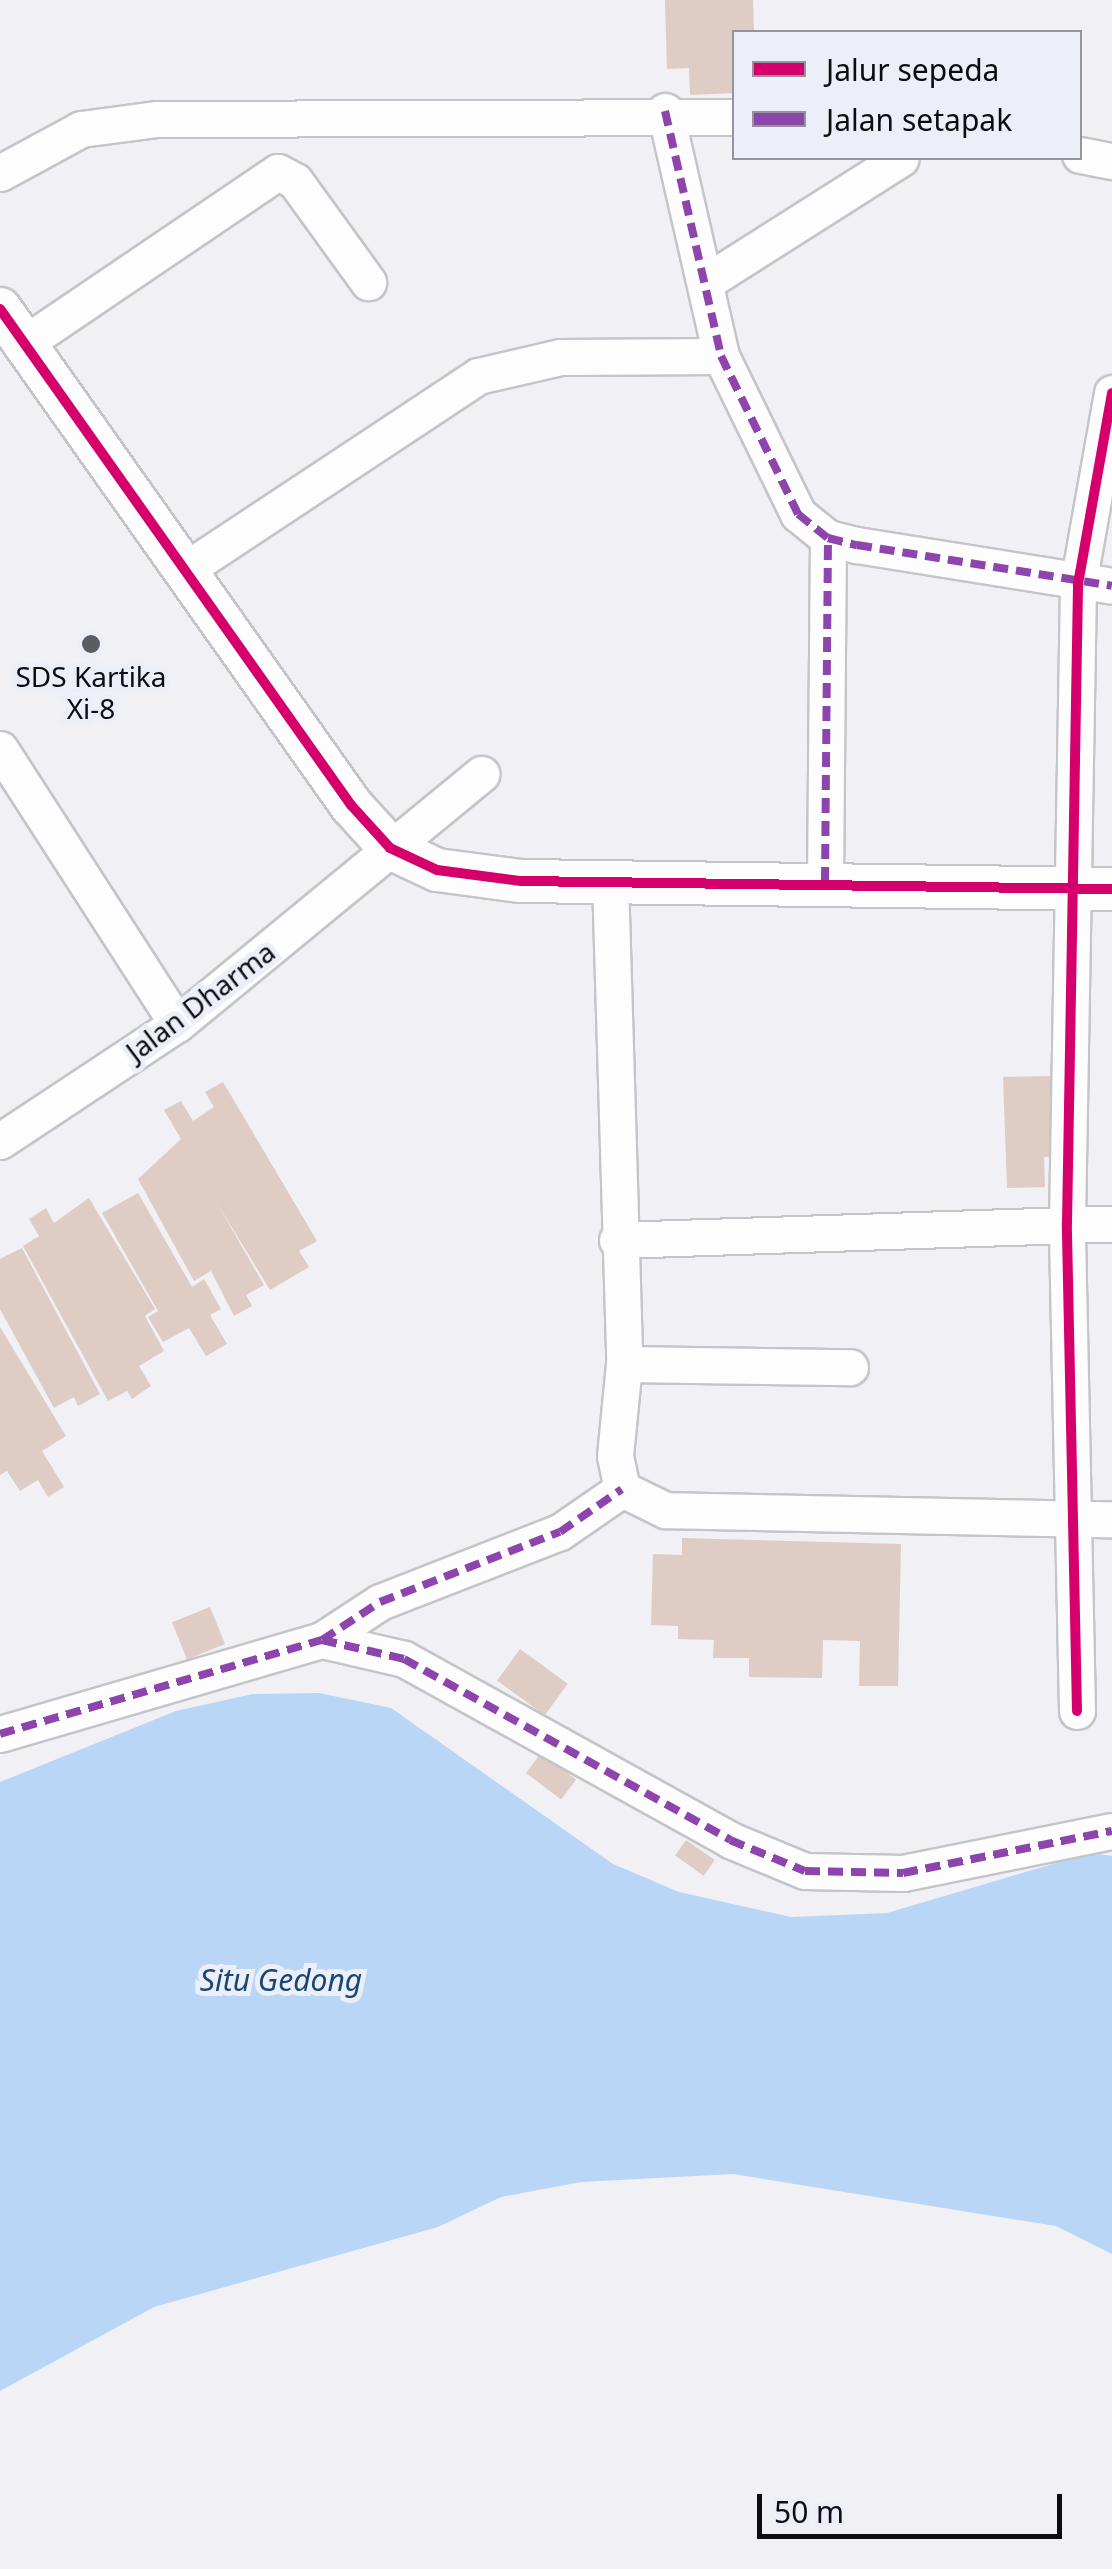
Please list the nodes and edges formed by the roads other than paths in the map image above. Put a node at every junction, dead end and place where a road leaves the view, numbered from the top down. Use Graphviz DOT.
graph roads {
  1 [pos="664,111"];
  2 [pos="732,117"];
  3 [pos="1082,155"];
  4 [pos="898,160"];
  5 [pos="1112,160"];
  6 [pos="0,173"];
  7 [pos="709,280"];
  8 [pos="368,282"];
  9 [pos="0,309"];
  10 [pos="25,343"];
  11 [pos="721,356"];
  12 [pos="1112,393"];
  13 [pos="828,538"];
  14 [pos="184,570"];
  15 [pos="1095,585"];
  16 [pos="0,749"];
  17 [pos="481,774"];
  18 [pos="390,848"];
  19 [pos="610,879"];
  20 [pos="824,882"];
  21 [pos="1092,889"];
  22 [pos="177,1024"];
  23 [pos="0,1141"];
  24 [pos="1068,1222"];
  25 [pos="1112,1224"];
  26 [pos="617,1240"];
  27 [pos="624,1364"];
  28 [pos="850,1367"];
  29 [pos="622,1490"];
  30 [pos="1070,1518"];
  31 [pos="1112,1519"];
  32 [pos="322,1640"];
  33 [pos="1077,1711"];
  34 [pos="0,1734"];
  35 [pos="1112,1831"];
  1 -- 2 [label="street"];
  1 -- 6 [label="street"];
  1 -- 7 [label="street"];
  3 -- 5 [label="street"];
  4 -- 7 [label="street"];
  7 -- 11 [label="street"];
  8 -- 10 [label="street"];
  9 -- 10 [label="street"];
  10 -- 14 [label="street"];
  11 -- 13 [label="street"];
  11 -- 14 [label="street"];
  12 -- 15 [label="street"];
  13 -- 15 [label="street"];
  13 -- 20 [label="street"];
  14 -- 18 [label="street"];
  15 -- 21 [label="street"];
  16 -- 22 [label="street"];
  17 -- 18 [label="street, Jalan Dharma"];
  18 -- 19 [label="street"];
  18 -- 22 [label="street, Jalan Dharma"];
  19 -- 20 [label="street"];
  19 -- 26 [label="street"];
  20 -- 21 [label="street"];
  21 -- 24 [label="street"];
  22 -- 23 [label="street, Jalan Dharma"];
  24 -- 25 [label="street"];
  24 -- 26 [label="street"];
  24 -- 30 [label="street"];
  26 -- 27 [label="street"];
  27 -- 28 [label="street"];
  27 -- 29 [label="street"];
  29 -- 30 [label="street"];
  29 -- 32 [label="street"];
  30 -- 31 [label="street"];
  30 -- 33 [label="street"];
  32 -- 34 [label="street"];
  32 -- 35 [label="street"];
}
